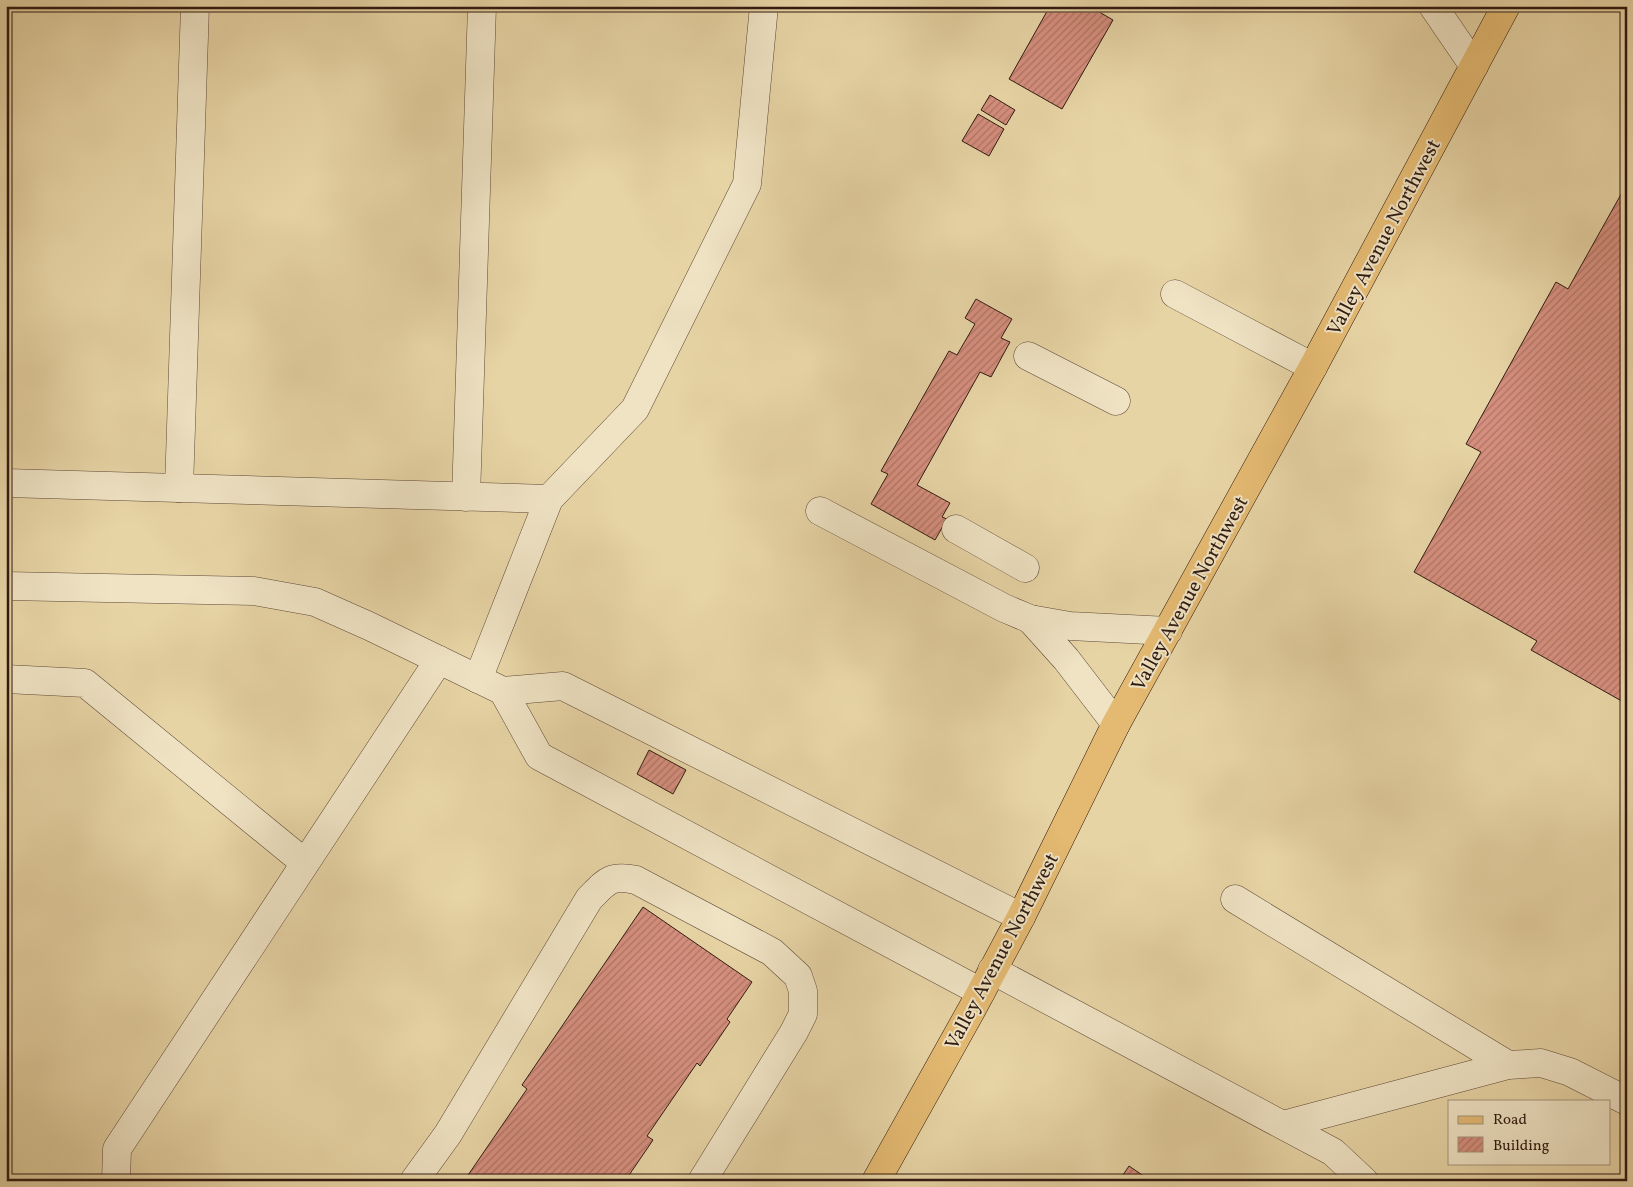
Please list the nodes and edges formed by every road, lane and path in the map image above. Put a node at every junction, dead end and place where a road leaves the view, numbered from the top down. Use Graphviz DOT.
graph roads {
  1 [pos="195,6"];
  2 [pos="482,6"];
  3 [pos="764,6"];
  4 [pos="1433,6"];
  5 [pos="1506,6"];
  6 [pos="1474,66"];
  7 [pos="1175,294"];
  8 [pos="1028,356"];
  9 [pos="1313,367"];
  10 [pos="1116,401"];
  11 [pos="6,483"];
  12 [pos="179,488"];
  13 [pos="466,497"];
  14 [pos="549,499"];
  15 [pos="820,511"];
  16 [pos="956,529"];
  17 [pos="1026,568"];
  18 [pos="6,586"];
  19 [pos="1030,618"];
  20 [pos="1168,631"];
  21 [pos="439,660"];
  22 [pos="6,679"];
  23 [pos="478,679"];
  24 [pos="503,691"];
  25 [pos="1116,724"];
  26 [pos="305,863"];
  27 [pos="1235,899"];
  28 [pos="1021,917"];
  29 [pos="987,981"];
  30 [pos="1508,1066"];
  31 [pos="1627,1101"];
  32 [pos="1283,1125"];
  33 [pos="116,1181"];
  34 [pos="414,1181"];
  35 [pos="702,1181"];
  36 [pos="876,1181"];
  37 [pos="1364,1181"];
  1 -- 12 [label="lane"];
  2 -- 13 [label="lane"];
  3 -- 14 [label="lane"];
  4 -- 6 [label="lane"];
  5 -- 6 [label="main road, Valley Avenue Northwest"];
  6 -- 9 [label="main road, Valley Avenue Northwest"];
  7 -- 9 [label="lane"];
  8 -- 10 [label="lane"];
  9 -- 20 [label="main road, Valley Avenue Northwest"];
  11 -- 12 [label="lane"];
  12 -- 13 [label="lane"];
  13 -- 14 [label="lane"];
  14 -- 23 [label="lane"];
  15 -- 19 [label="lane"];
  16 -- 17 [label="lane"];
  18 -- 21 [label="lane"];
  19 -- 20 [label="lane"];
  19 -- 25 [label="lane"];
  20 -- 25 [label="main road, Valley Avenue Northwest"];
  21 -- 23 [label="lane"];
  21 -- 26 [label="lane"];
  22 -- 26 [label="lane"];
  23 -- 24 [label="lane"];
  24 -- 28 [label="lane"];
  24 -- 29 [label="lane"];
  25 -- 28 [label="main road, Valley Avenue Northwest"];
  26 -- 33 [label="lane"];
  27 -- 30 [label="lane"];
  28 -- 29 [label="main road, Valley Avenue Northwest"];
  29 -- 32 [label="lane"];
  29 -- 36 [label="main road, Valley Avenue Northwest"];
  30 -- 31 [label="lane"];
  30 -- 32 [label="lane"];
  32 -- 37 [label="lane"];
  34 -- 35 [label="lane"];
}
